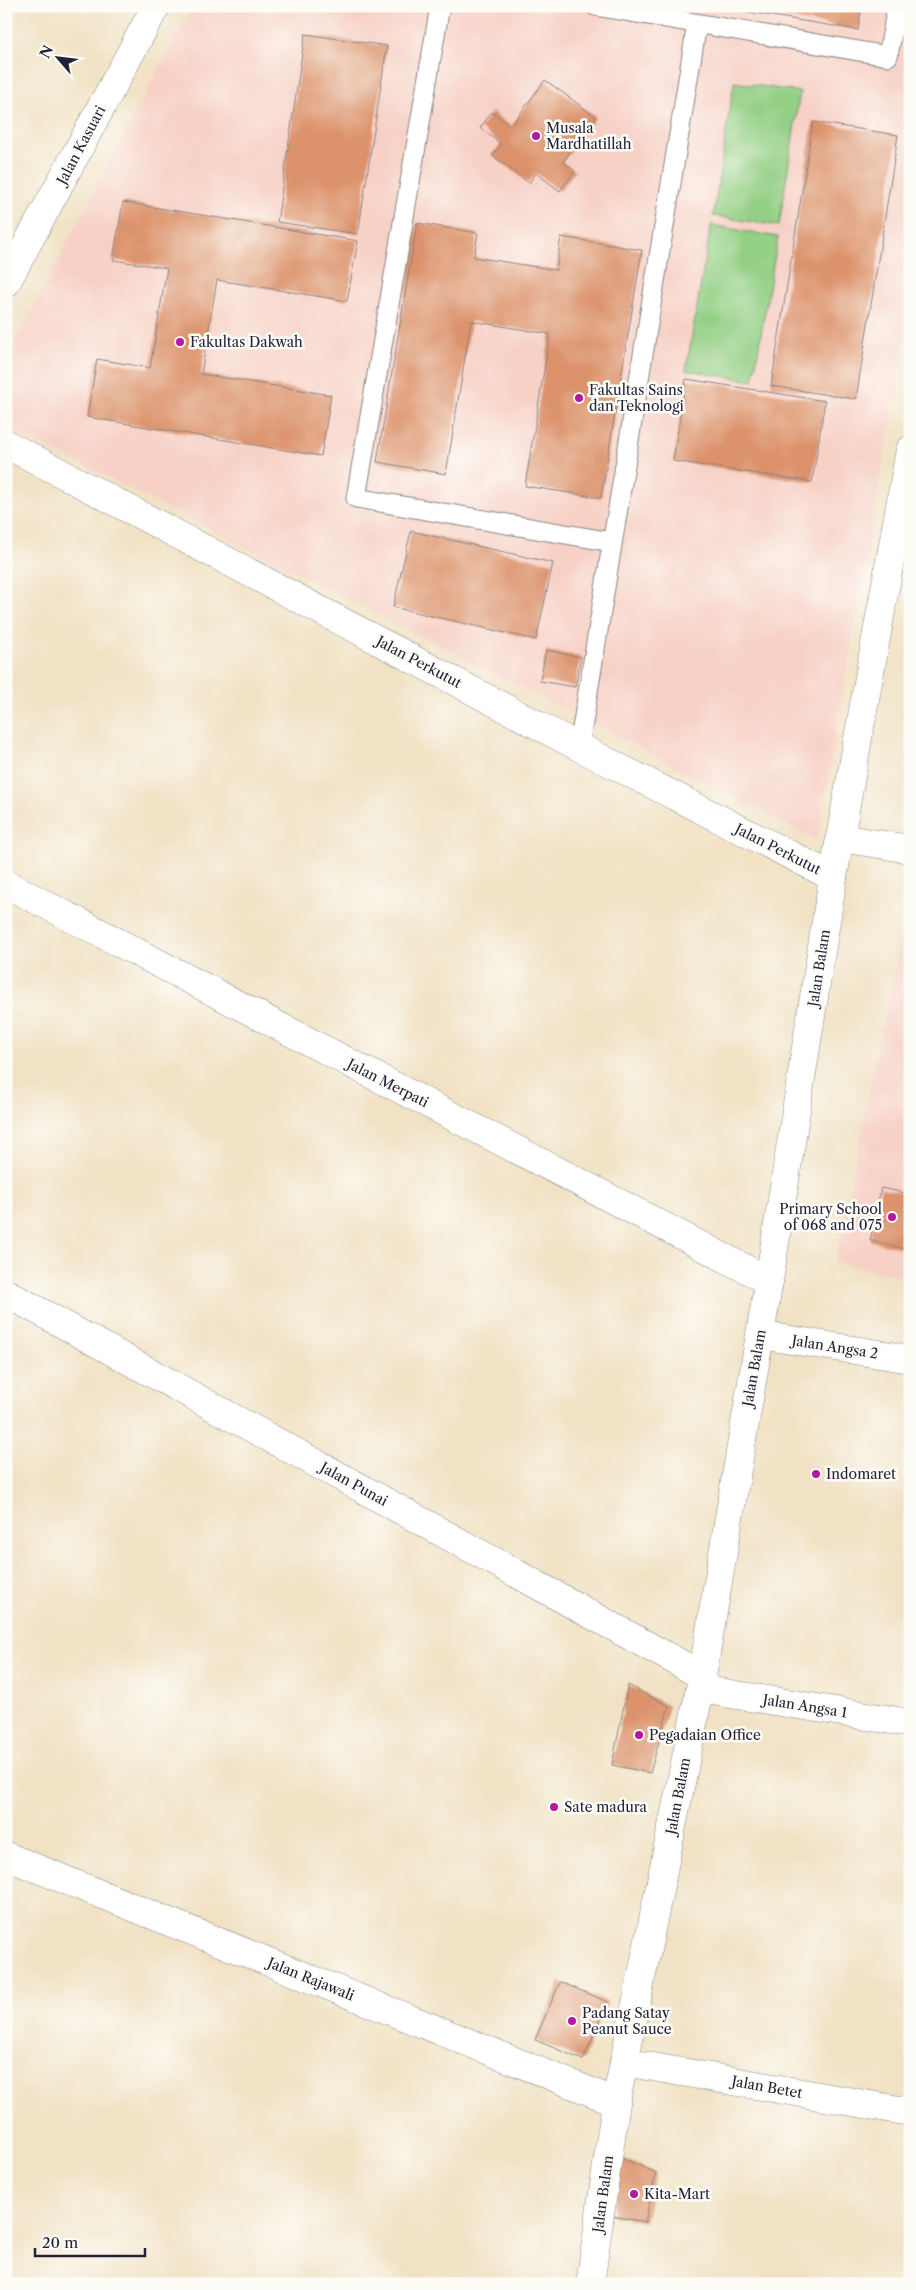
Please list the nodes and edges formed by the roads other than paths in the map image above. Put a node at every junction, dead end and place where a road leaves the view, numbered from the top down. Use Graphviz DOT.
graph roads {
  1 [pos="156,6"];
  2 [pos="440,6"];
  3 [pos="595,6"];
  4 [pos="897,6"];
  5 [pos="697,24"];
  6 [pos="6,283"];
  7 [pos="6,444"];
  8 [pos="910,450"];
  9 [pos="612,542"];
  10 [pos="580,747"];
  11 [pos="840,838"];
  12 [pos="910,849"];
  13 [pos="833,877"];
  14 [pos="6,884"];
  15 [pos="769,1281"];
  16 [pos="6,1293"];
  17 [pos="760,1335"];
  18 [pos="910,1359"];
  19 [pos="701,1682"];
  20 [pos="910,1723"];
  21 [pos="6,1856"];
  22 [pos="624,2062"];
  23 [pos="616,2102"];
  24 [pos="910,2112"];
  25 [pos="590,2284"];
  1 -- 6 [label="street, Jalan Kasuari"];
  2 -- 9 [label="lane"];
  3 -- 5 [label="lane"];
  4 -- 5 [label="lane"];
  5 -- 9 [label="lane"];
  7 -- 10 [label="street, Jalan Perkutut"];
  8 -- 11 [label="street, Jalan Balam"];
  9 -- 10 [label="lane"];
  10 -- 13 [label="street, Jalan Perkutut"];
  11 -- 12 [label="street"];
  11 -- 13 [label="street, Jalan Balam"];
  13 -- 15 [label="street, Jalan Balam"];
  14 -- 15 [label="street, Jalan Merpati"];
  15 -- 17 [label="street, Jalan Balam"];
  16 -- 19 [label="street, Jalan Punai"];
  17 -- 18 [label="street, Jalan Angsa 2"];
  17 -- 19 [label="street, Jalan Balam"];
  19 -- 20 [label="street, Jalan Angsa 1"];
  19 -- 22 [label="street, Jalan Balam"];
  21 -- 23 [label="street, Jalan Rajawali"];
  22 -- 23 [label="street, Jalan Balam"];
  22 -- 24 [label="street, Jalan Betet"];
  23 -- 25 [label="street, Jalan Balam"];
}
